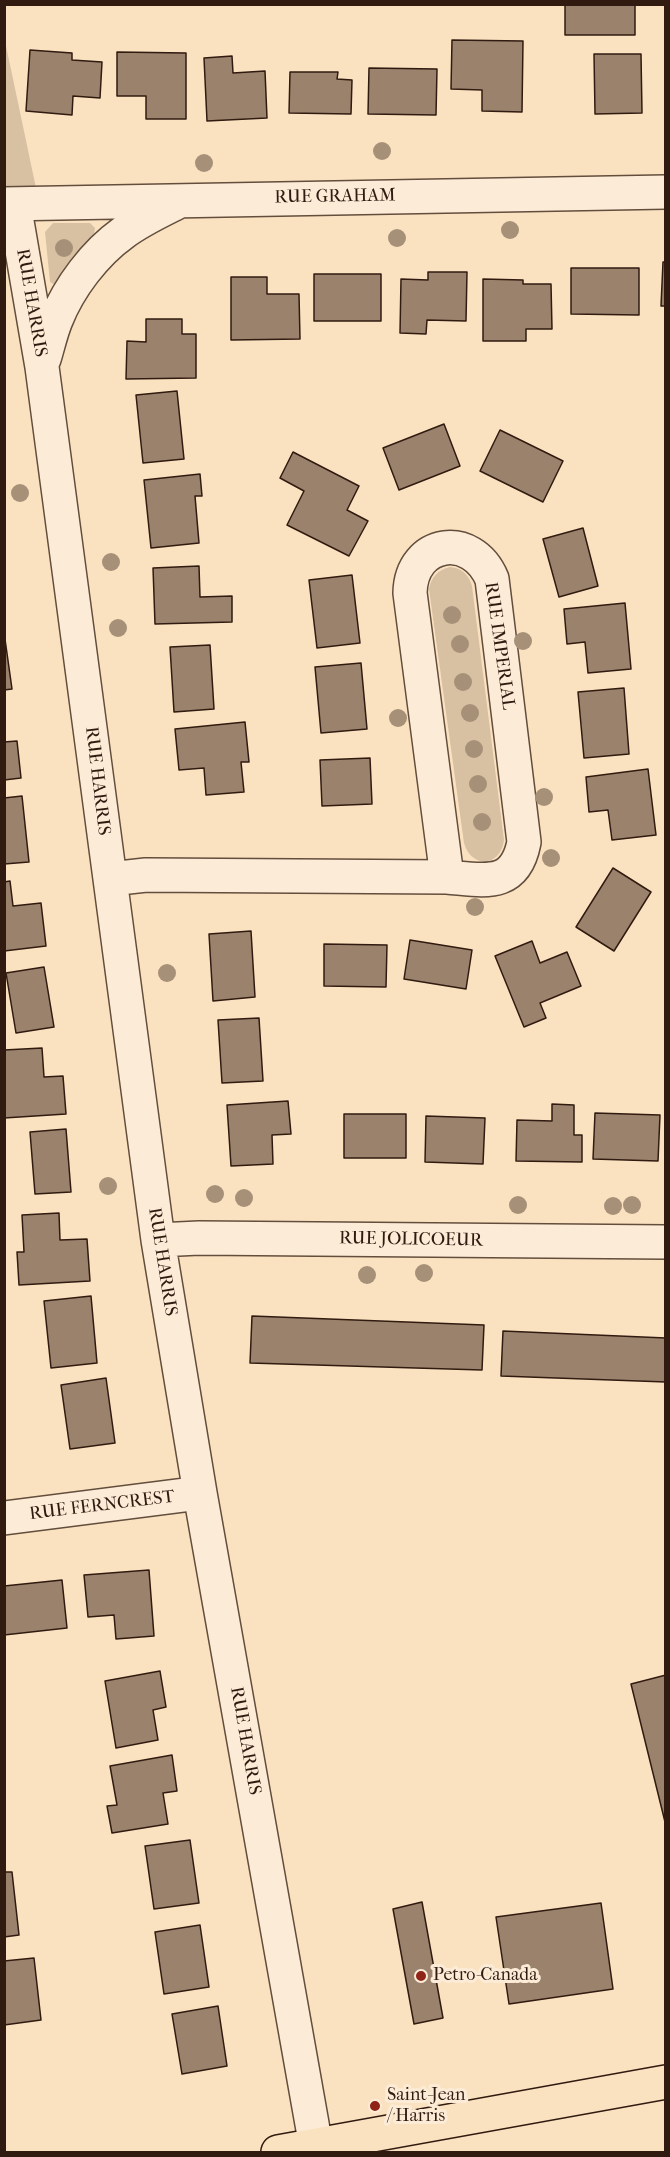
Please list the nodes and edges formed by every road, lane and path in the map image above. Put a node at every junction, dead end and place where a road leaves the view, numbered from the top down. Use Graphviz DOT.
graph roads {
  1 [pos="666,192"];
  2 [pos="182,200"];
  3 [pos="9,204"];
  4 [pos="42,367"];
  5 [pos="447,877"];
  6 [pos="110,879"];
  7 [pos="158,1240"];
  8 [pos="666,1242"];
  9 [pos="200,1493"];
  10 [pos="4,1518"];
  11 [pos="666,2082"];
  12 [pos="317,2149"];
  13 [pos="278,2152"];
  1 -- 2 [label="street, RUE GRAHAM"];
  2 -- 3 [label="street, RUE GRAHAM"];
  2 -- 4 [label="street, RUE HARRIS"];
  3 -- 4 [label="street, RUE HARRIS"];
  4 -- 6 [label="street, RUE HARRIS"];
  5 -- 5 [label="street, RUE IMPERIAL"];
  5 -- 6 [label="street, RUE IMPERIAL"];
  6 -- 7 [label="street, RUE HARRIS"];
  7 -- 8 [label="street, RUE JOLICOEUR"];
  7 -- 9 [label="street, RUE HARRIS"];
  9 -- 10 [label="street, RUE FERNCREST"];
  9 -- 12 [label="street, RUE HARRIS"];
  11 -- 12 [label="main road"];
  12 -- 13 [label="main road"];
}
